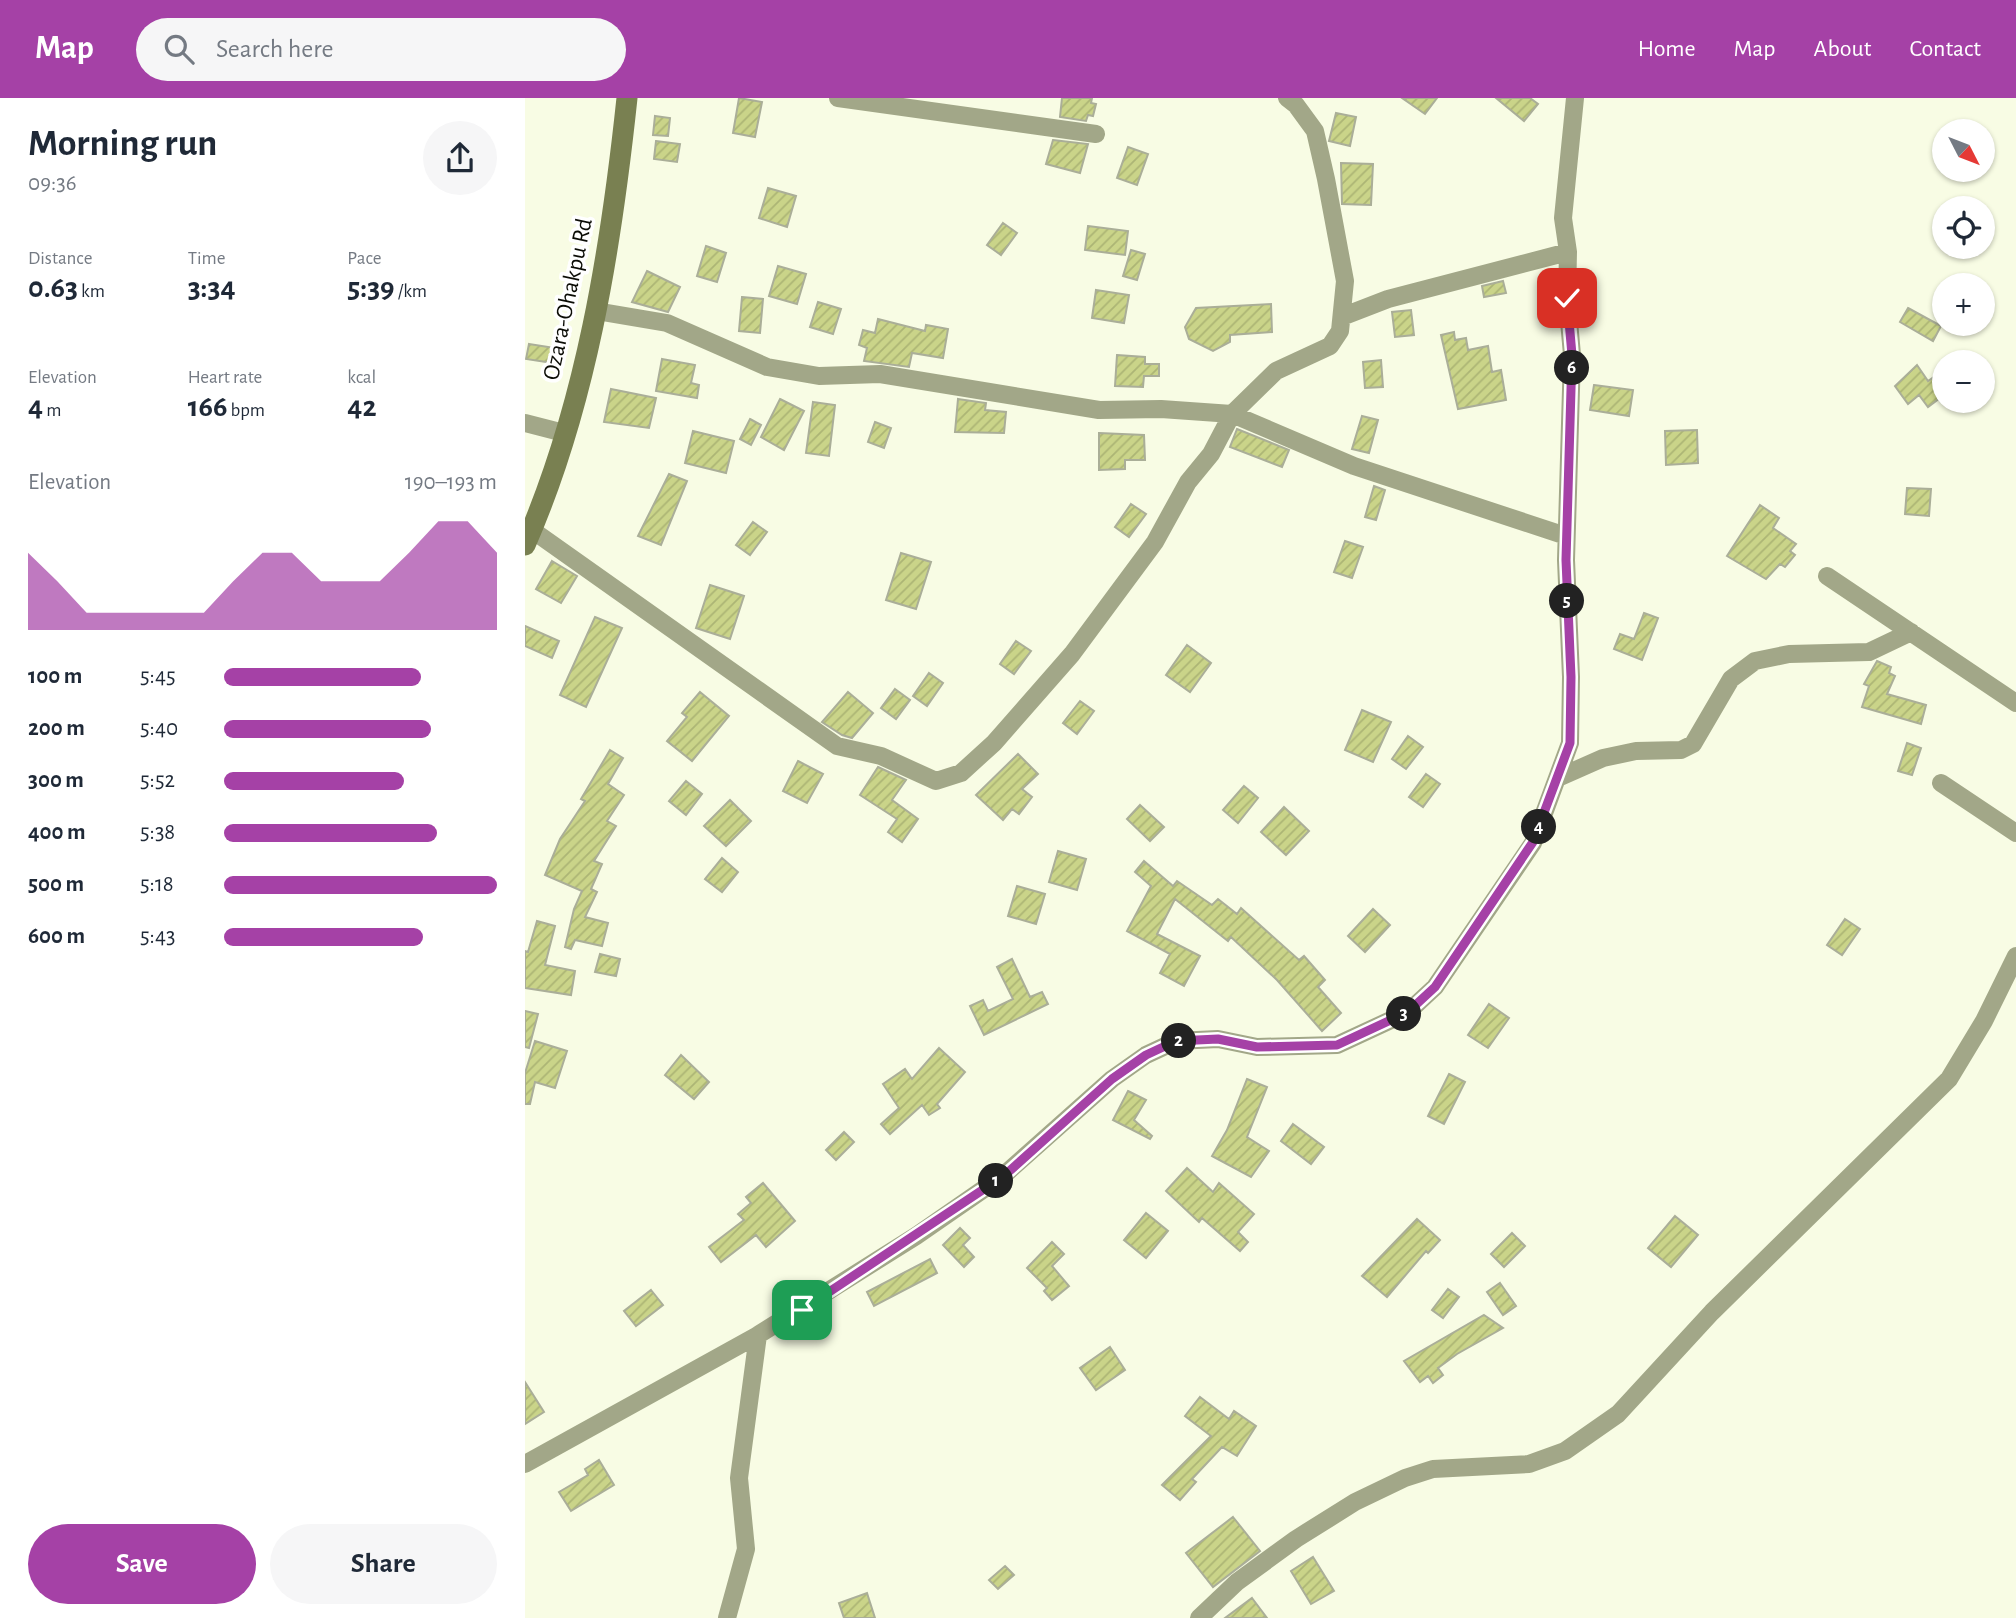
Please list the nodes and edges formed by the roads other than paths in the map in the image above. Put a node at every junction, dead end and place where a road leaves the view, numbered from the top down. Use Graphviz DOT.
graph roads {
  1 [pos="627,98"];
  2 [pos="838,98"];
  3 [pos="1287,98"];
  4 [pos="1575,98"];
  5 [pos="1096,134"];
  6 [pos="1568,251"];
  7 [pos="596,311"];
  8 [pos="1344,316"];
  9 [pos="1232,414"];
  10 [pos="525,423"];
  11 [pos="564,433"];
  12 [pos="1566,536"];
  13 [pos="528,538"];
  14 [pos="1827,576"];
  15 [pos="1911,632"];
  16 [pos="2016,703"];
  17 [pos="1560,777"];
  18 [pos="1941,783"];
  19 [pos="2016,833"];
  20 [pos="2016,956"];
  21 [pos="758,1335"];
  22 [pos="525,1464"];
  23 [pos="727,1618"];
  24 [pos="1199,1618"];
  1 -- 7 [label="main road, Ozara-Ohakpu Rd"];
  2 -- 5 [label="street"];
  3 -- 8 [label="street"];
  4 -- 6 [label="street"];
  6 -- 8 [label="street"];
  6 -- 12 [label="street"];
  7 -- 9 [label="street"];
  7 -- 11 [label="main road, Ozara-Ohakpu Rd"];
  8 -- 9 [label="street"];
  9 -- 12 [label="street"];
  9 -- 13 [label="street"];
  10 -- 11 [label="street"];
  11 -- 13 [label="main road, Ozara-Ohakpu Rd"];
  12 -- 17 [label="street"];
  14 -- 15 [label="street"];
  15 -- 16 [label="street"];
  15 -- 17 [label="street"];
  17 -- 21 [label="street"];
  18 -- 19 [label="street"];
  20 -- 24 [label="street"];
  21 -- 22 [label="street"];
  21 -- 23 [label="street"];
}
